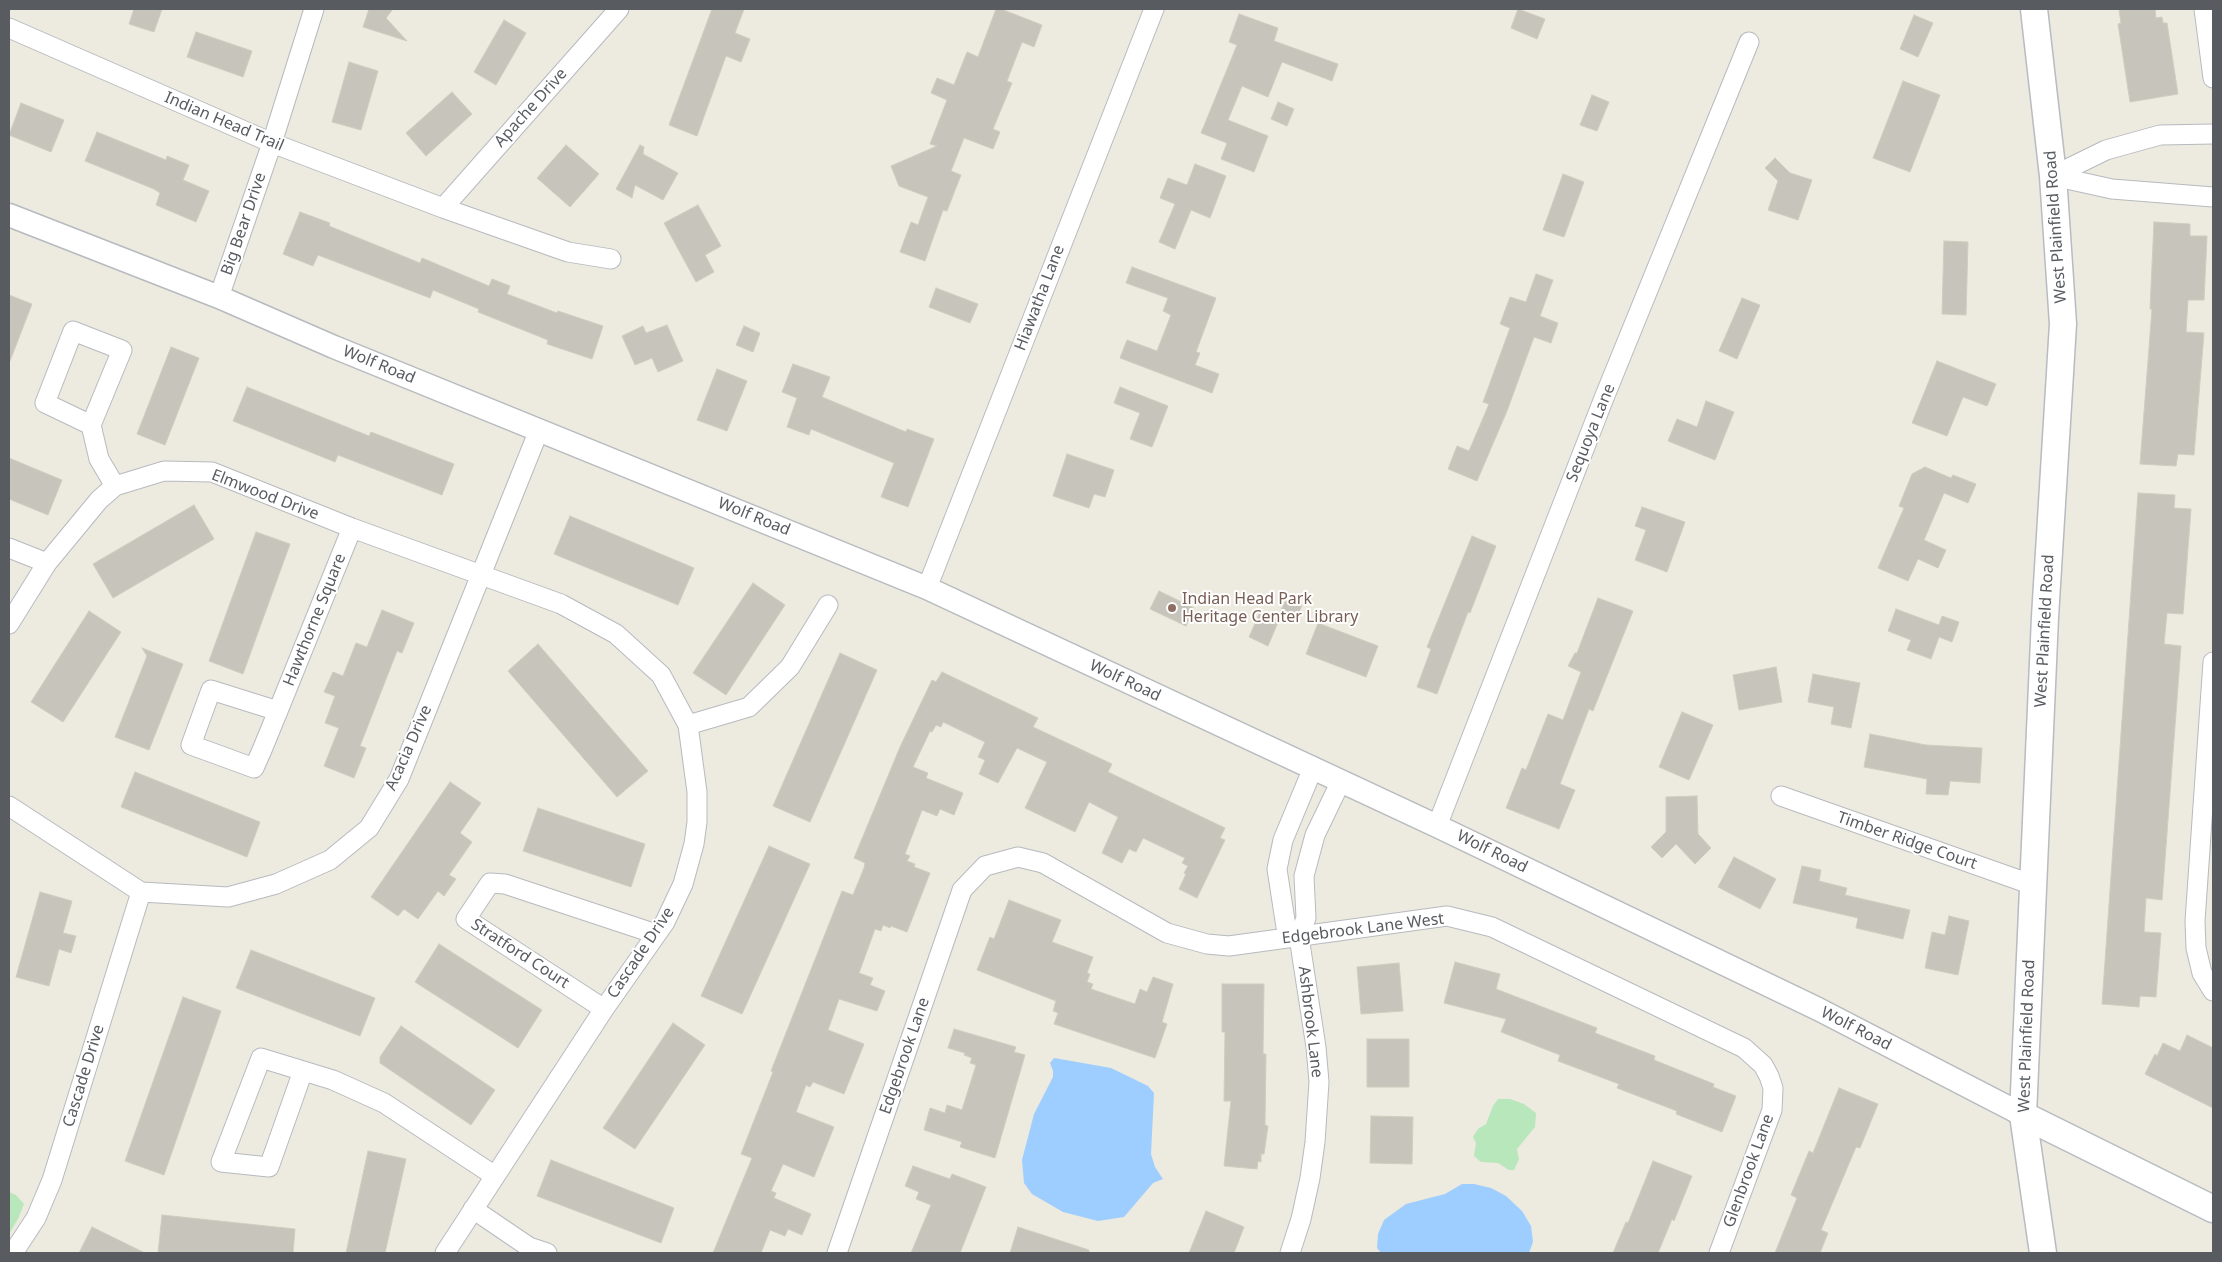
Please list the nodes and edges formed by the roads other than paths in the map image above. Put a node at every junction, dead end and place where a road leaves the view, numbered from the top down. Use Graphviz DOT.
graph roads {
  1 [pos="314,9"];
  2 [pos="619,9"];
  3 [pos="1154,9"];
  4 [pos="2034,9"];
  5 [pos="2204,9"];
  6 [pos="9,28"];
  7 [pos="1749,42"];
  8 [pos="2213,78"];
  9 [pos="2213,134"];
  10 [pos="272,144"];
  11 [pos="2053,176"];
  12 [pos="2213,198"];
  13 [pos="443,208"];
  14 [pos="9,215"];
  15 [pos="611,259"];
  16 [pos="219,297"];
  17 [pos="91,425"];
  18 [pos="539,430"];
  19 [pos="115,486"];
  20 [pos="352,528"];
  21 [pos="9,548"];
  22 [pos="47,563"];
  23 [pos="480,576"];
  24 [pos="927,588"];
  25 [pos="828,605"];
  26 [pos="9,624"];
  27 [pos="2213,662"];
  28 [pos="278,711"];
  29 [pos="688,725"];
  30 [pos="1312,768"];
  31 [pos="1341,781"];
  32 [pos="1781,796"];
  33 [pos="9,806"];
  34 [pos="1437,826"];
  35 [pos="985,866"];
  36 [pos="2033,885"];
  37 [pos="141,892"];
  38 [pos="656,934"];
  39 [pos="1299,937"];
  40 [pos="2213,991"];
  41 [pos="604,1009"];
  42 [pos="304,1071"];
  43 [pos="1773,1088"];
  44 [pos="2023,1115"];
  45 [pos="495,1176"];
  46 [pos="473,1209"];
  47 [pos="2213,1209"];
  48 [pos="13,1253"];
  49 [pos="445,1253"];
  50 [pos="547,1253"];
  51 [pos="837,1253"];
  52 [pos="1290,1253"];
  53 [pos="1719,1253"];
  54 [pos="2043,1253"];
  1 -- 10 [label="street, Big Bear Drive"];
  2 -- 13 [label="street, Apache Drive"];
  3 -- 24 [label="street, Hiawatha Lane"];
  4 -- 11 [label="main road, West Plainfield Road"];
  5 -- 8 [label="street"];
  6 -- 10 [label="street, Indian Head Trail"];
  7 -- 34 [label="street, Sequoya Lane"];
  9 -- 11 [label="street"];
  10 -- 13 [label="street, Indian Head Trail"];
  10 -- 16 [label="street, Big Bear Drive"];
  11 -- 12 [label="street"];
  11 -- 36 [label="main road, West Plainfield Road"];
  13 -- 15 [label="street, Indian Head Trail"];
  14 -- 16 [label="street, Wolf Road"];
  16 -- 18 [label="street, Wolf Road"];
  17 -- 17 [label="street"];
  17 -- 19 [label="street"];
  18 -- 23 [label="street, Acacia Drive"];
  18 -- 24 [label="street, Wolf Road"];
  19 -- 20 [label="street, Elmwood Drive"];
  19 -- 22 [label="street, Elmwood Drive"];
  20 -- 23 [label="street, Elmwood Drive"];
  20 -- 28 [label="street, Hawthorne Square"];
  21 -- 22 [label="street"];
  22 -- 26 [label="street, Elmwood Drive"];
  23 -- 29 [label="street, Cascade Drive"];
  23 -- 37 [label="street, Acacia Drive"];
  24 -- 30 [label="street, Wolf Road"];
  25 -- 29 [label="street"];
  27 -- 40 [label="street"];
  28 -- 28 [label="street, Hawthorne Square"];
  29 -- 38 [label="street, Cascade Drive"];
  30 -- 31 [label="street, Wolf Road"];
  30 -- 39 [label="street, Ashbrook Lane"];
  31 -- 34 [label="street, Wolf Road"];
  31 -- 39 [label="street, Ashbrook Lane"];
  32 -- 36 [label="street, Timber Ridge Court"];
  33 -- 37 [label="street, Acacia Drive"];
  34 -- 44 [label="street, Wolf Road"];
  35 -- 39 [label="street, Edgebrook Lane West"];
  35 -- 51 [label="street, Edgebrook Lane"];
  36 -- 44 [label="main road, West Plainfield Road"];
  37 -- 48 [label="street, Cascade Drive"];
  38 -- 41 [label="street, Cascade Drive"];
  38 -- 41 [label="street, Stratford Court"];
  39 -- 43 [label="street, Edgebrook Lane West"];
  39 -- 52 [label="street, Ashbrook Lane"];
  41 -- 45 [label="street, Cascade Drive"];
  42 -- 42 [label="street"];
  42 -- 45 [label="street"];
  43 -- 53 [label="street, Glenbrook Lane"];
  44 -- 47 [label="main road, Wolf Road"];
  44 -- 54 [label="main road, West Plainfield Road"];
  45 -- 46 [label="street, Cascade Drive"];
  46 -- 49 [label="street, Cascade Drive"];
  46 -- 50 [label="street"];
}
